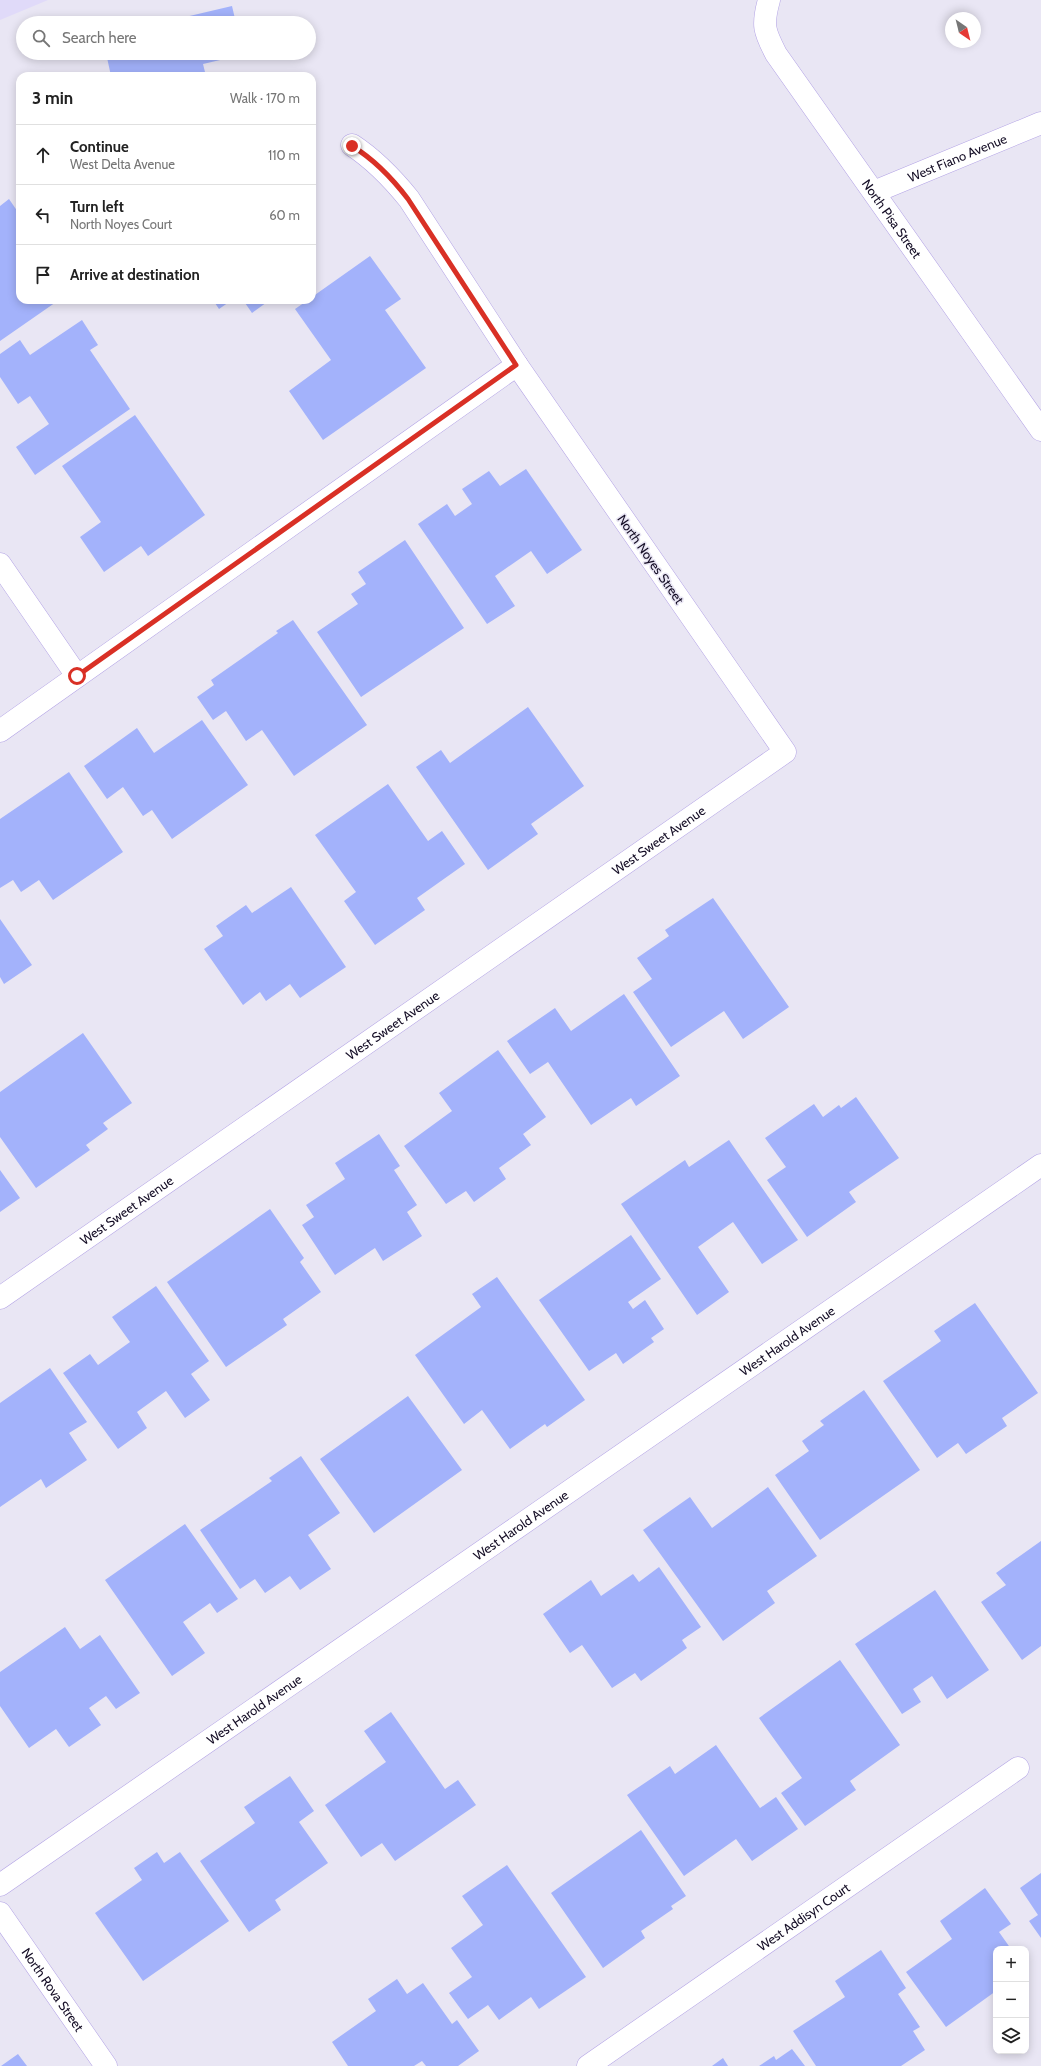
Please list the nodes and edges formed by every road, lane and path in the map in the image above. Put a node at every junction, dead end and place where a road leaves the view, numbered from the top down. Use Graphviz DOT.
graph roads {
  1 [pos="768,0"];
  2 [pos="1041,124"];
  3 [pos="352,146"];
  4 [pos="874,192"];
  5 [pos="516,365"];
  6 [pos="1041,430"];
  7 [pos="0,564"];
  8 [pos="77,676"];
  9 [pos="0,731"];
  10 [pos="785,752"];
  11 [pos="1041,1165"];
  12 [pos="0,1298"];
  13 [pos="1018,1768"];
  14 [pos="0,1885"];
  15 [pos="0,1913"];
  16 [pos="106,2066"];
  17 [pos="588,2066"];
  1 -- 4 [label="street, North Pisa Street"];
  2 -- 4 [label="street, West Fiano Avenue"];
  3 -- 5 [label="street, North Noyes Street"];
  4 -- 6 [label="street, North Pisa Street"];
  5 -- 8 [label="street"];
  5 -- 10 [label="street, North Noyes Street"];
  7 -- 8 [label="street"];
  8 -- 9 [label="street"];
  10 -- 12 [label="street, West Sweet Avenue"];
  11 -- 14 [label="street, West Harold Avenue"];
  13 -- 17 [label="street, West Addisyn Court"];
  15 -- 16 [label="street, North Rova Street"];
}
